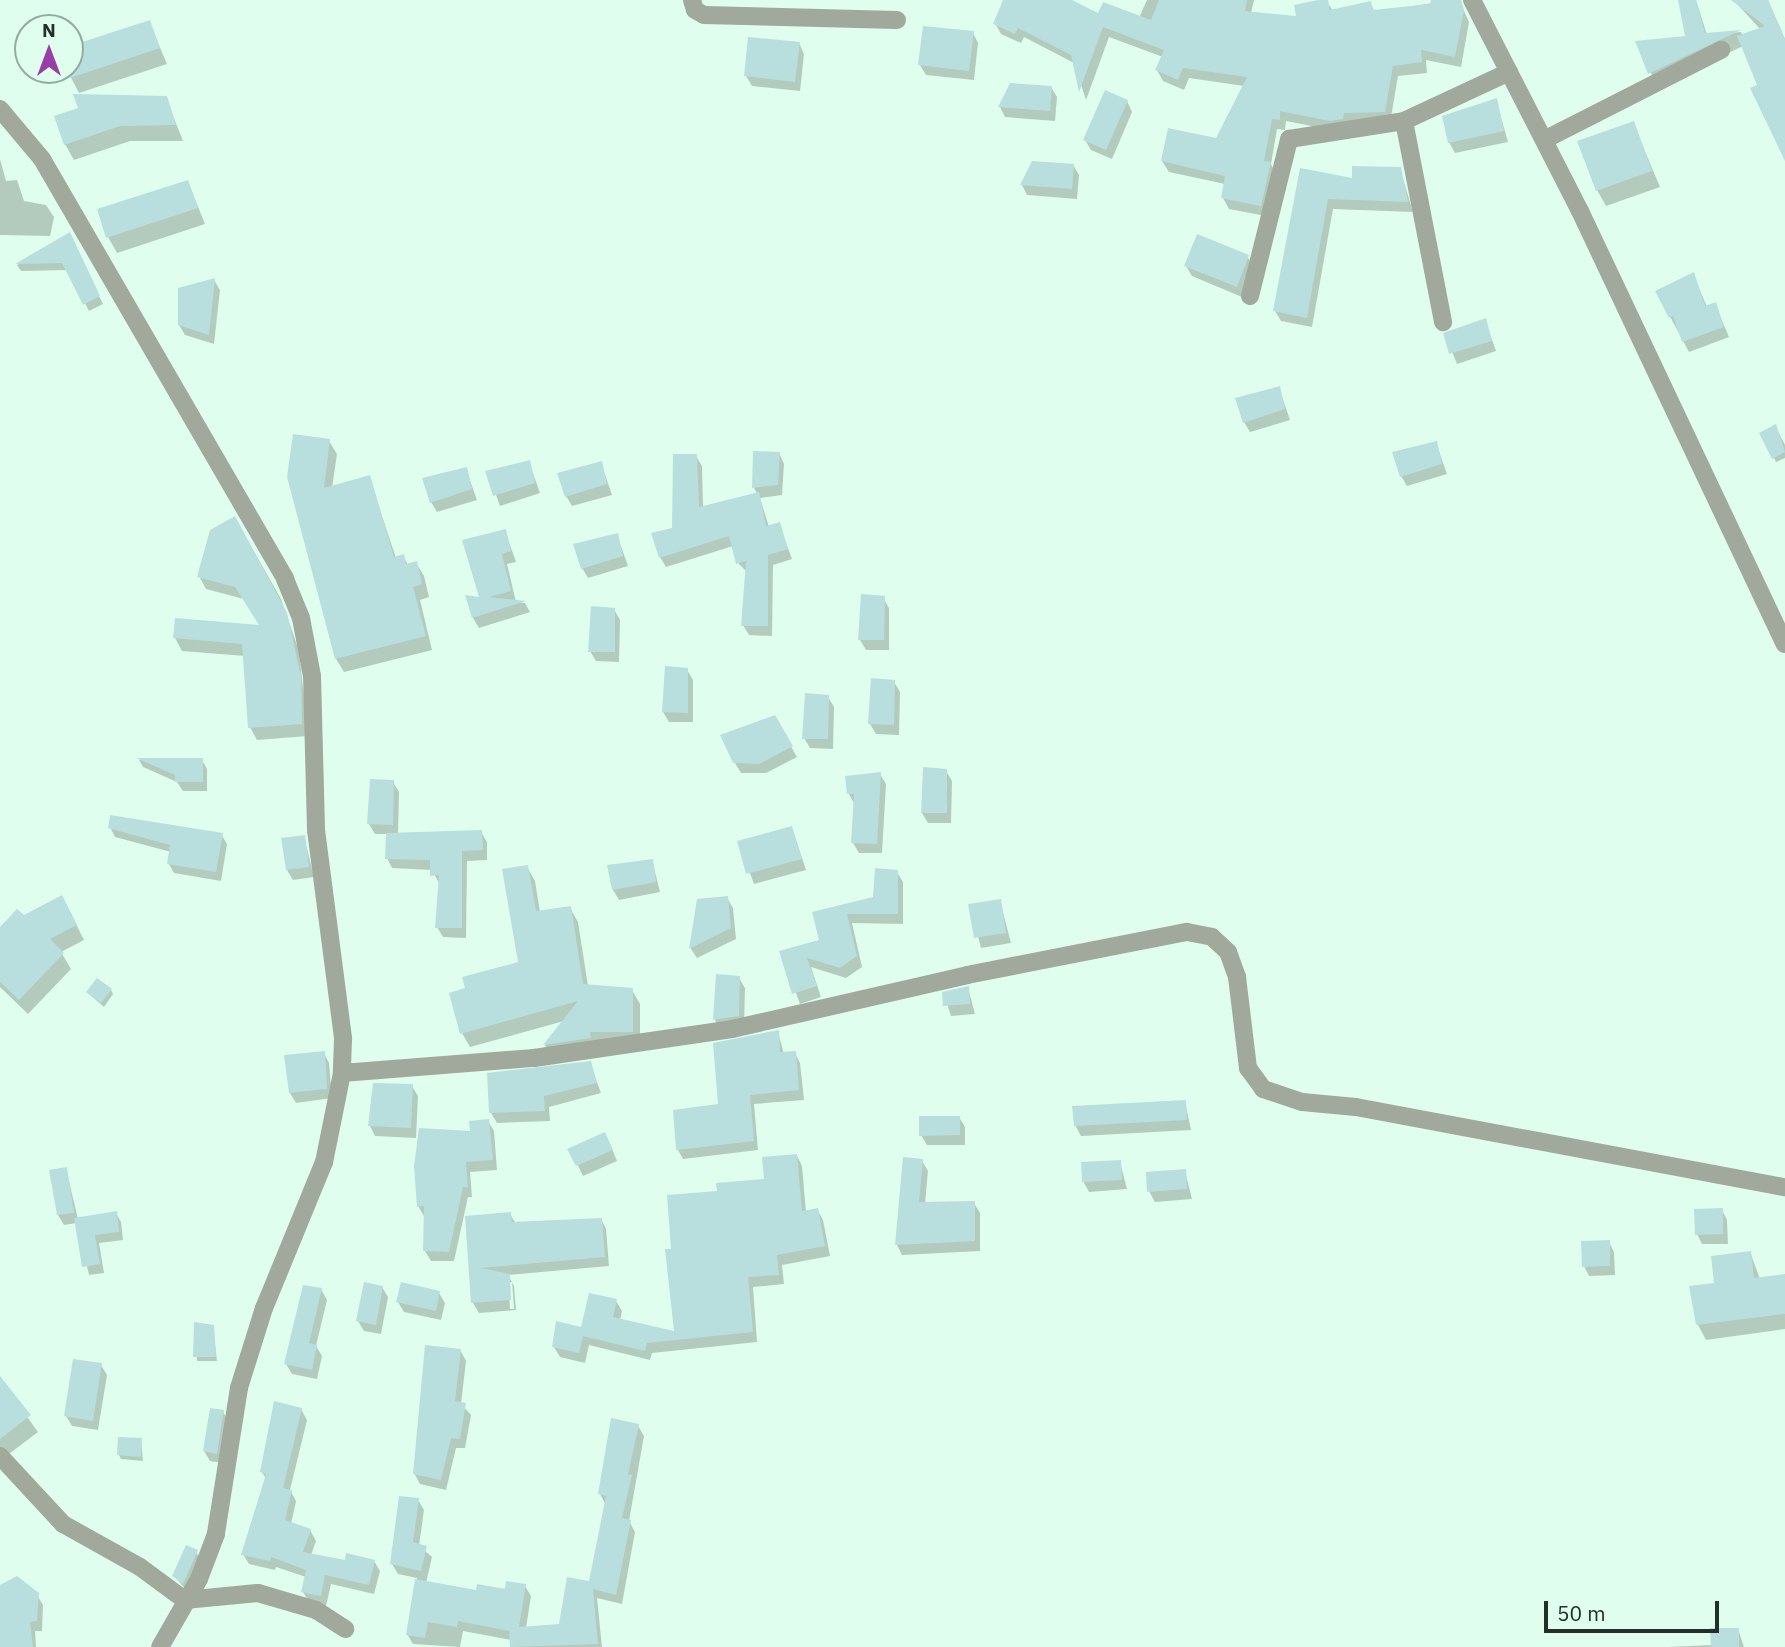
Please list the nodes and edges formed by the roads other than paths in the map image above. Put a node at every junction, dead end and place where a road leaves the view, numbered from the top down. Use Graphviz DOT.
graph roads {
  1 [pos="692,0"];
  2 [pos="1472,0"];
  3 [pos="897,20"];
  4 [pos="1720,50"];
  5 [pos="1509,72"];
  6 [pos="0,109"];
  7 [pos="1404,121"];
  8 [pos="1544,140"];
  9 [pos="1250,296"];
  10 [pos="1443,322"];
  11 [pos="1785,643"];
  12 [pos="342,1073"];
  13 [pos="1785,1187"];
  14 [pos="0,1456"];
  15 [pos="186,1600"];
  16 [pos="345,1629"];
  17 [pos="160,1647"];
  1 -- 3 [label="street"];
  2 -- 5 [label="street"];
  4 -- 8 [label="street"];
  5 -- 7 [label="street"];
  5 -- 8 [label="street"];
  6 -- 12 [label="street"];
  7 -- 9 [label="street"];
  7 -- 10 [label="street"];
  8 -- 11 [label="street"];
  12 -- 13 [label="street"];
  12 -- 15 [label="street"];
  14 -- 15 [label="street"];
  15 -- 16 [label="street"];
  15 -- 17 [label="street"];
}
